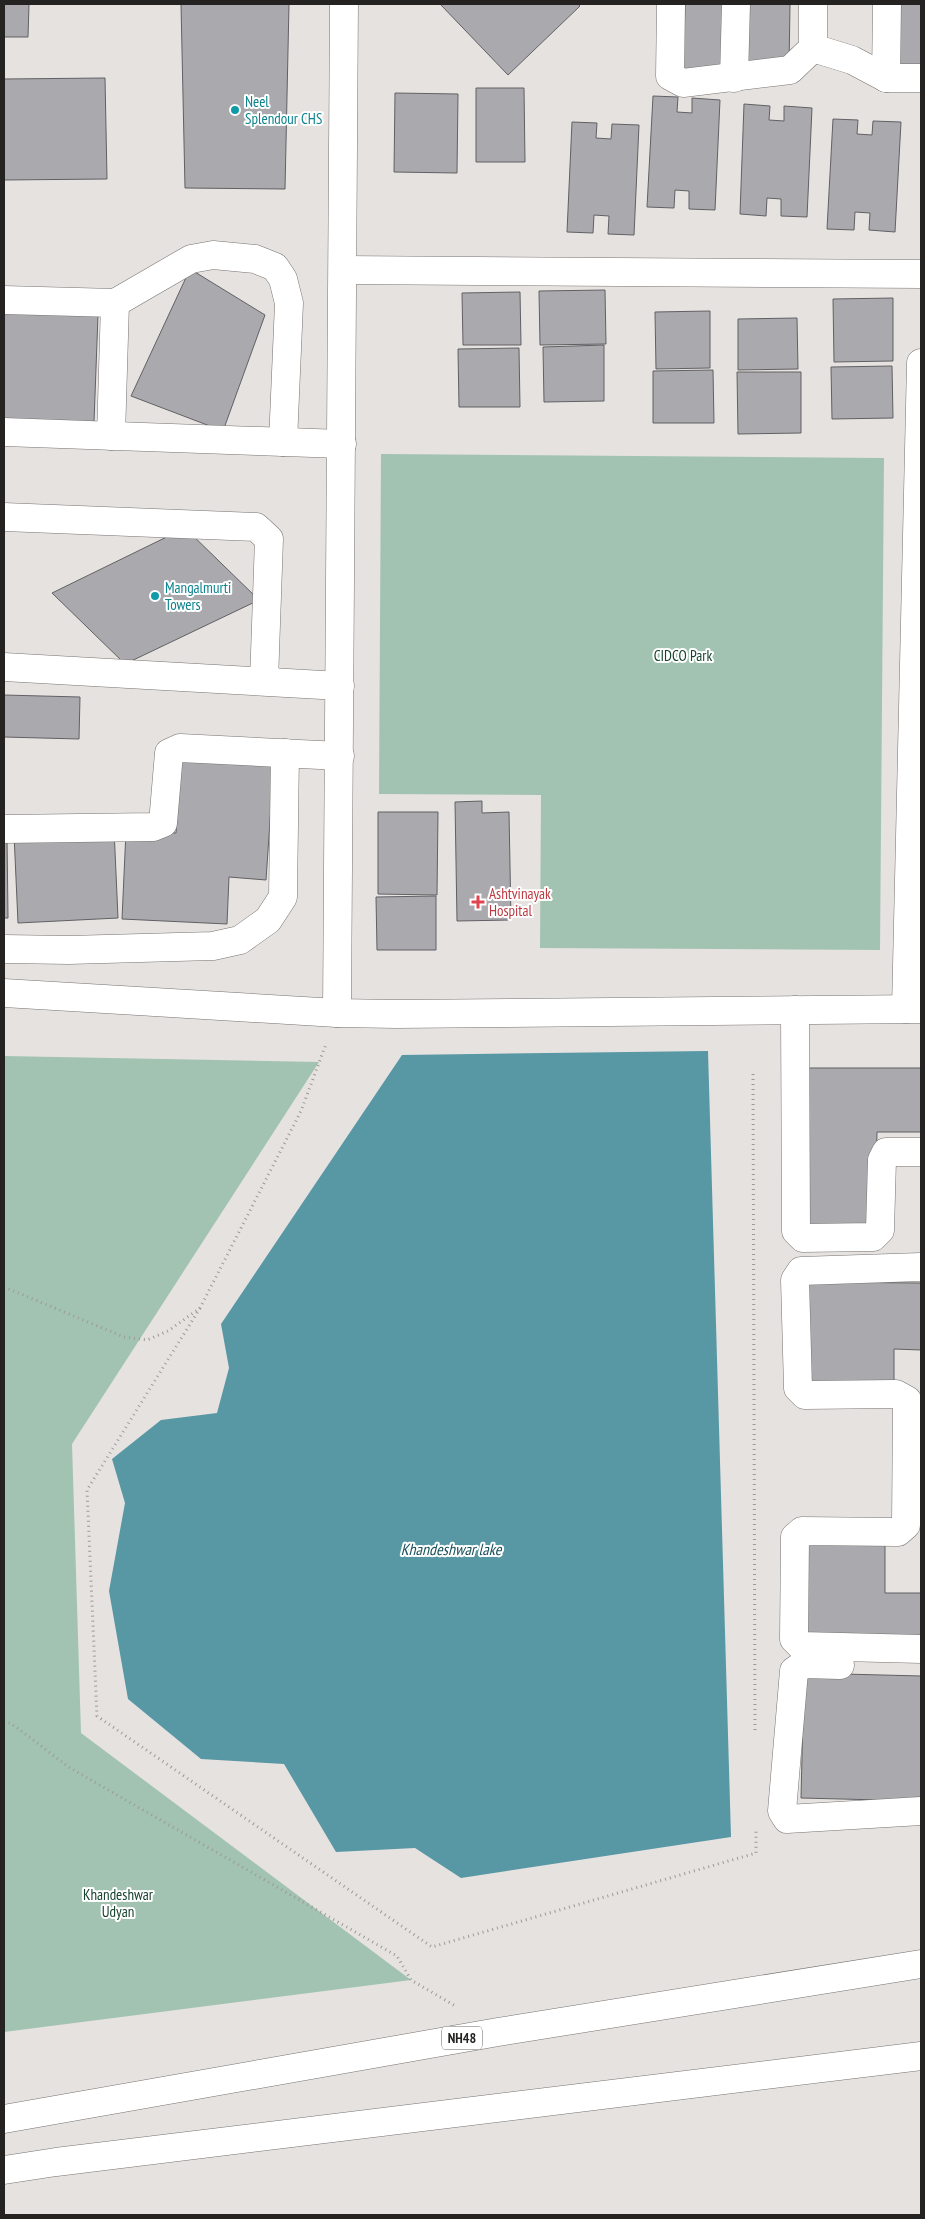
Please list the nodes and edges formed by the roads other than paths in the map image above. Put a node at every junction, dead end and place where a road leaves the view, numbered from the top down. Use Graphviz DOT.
graph roads {
  1 [pos="344,4"];
  2 [pos="671,4"];
  3 [pos="736,4"];
  4 [pos="813,4"];
  5 [pos="887,4"];
  6 [pos="813,48"];
  7 [pos="734,78"];
  8 [pos="886,78"];
  9 [pos="921,78"];
  10 [pos="343,270"];
  11 [pos="921,274"];
  12 [pos="4,300"];
  13 [pos="115,303"];
  14 [pos="921,363"];
  15 [pos="4,432"];
  16 [pos="111,436"];
  17 [pos="283,442"];
  18 [pos="342,444"];
  19 [pos="4,517"];
  20 [pos="919,547"];
  21 [pos="918,664"];
  22 [pos="4,667"];
  23 [pos="264,682"];
  24 [pos="340,686"];
  25 [pos="285,754"];
  26 [pos="340,756"];
  27 [pos="916,766"];
  28 [pos="4,829"];
  29 [pos="915,862"];
  30 [pos="4,948"];
  31 [pos="4,992"];
  32 [pos="913,1009"];
  33 [pos="795,1010"];
  34 [pos="338,1013"];
  35 [pos="921,1152"];
  36 [pos="921,1266"];
  37 [pos="921,1649"];
  38 [pos="921,1668"];
  39 [pos="921,1811"];
  40 [pos="921,1964"];
  41 [pos="921,2056"];
  42 [pos="4,2119"];
  43 [pos="4,2170"];
  1 -- 10 [label="main road"];
  2 -- 7 [label="main road"];
  3 -- 7 [label="main road"];
  4 -- 6 [label="main road"];
  5 -- 8 [label="main road"];
  6 -- 7 [label="main road"];
  6 -- 8 [label="main road"];
  8 -- 9 [label="main road"];
  10 -- 11 [label="main road"];
  10 -- 18 [label="main road"];
  12 -- 13 [label="main road"];
  13 -- 16 [label="main road"];
  13 -- 17 [label="main road"];
  14 -- 20 [label="main road"];
  15 -- 16 [label="main road"];
  16 -- 17 [label="main road"];
  17 -- 18 [label="main road"];
  18 -- 24 [label="main road"];
  19 -- 23 [label="main road"];
  20 -- 21 [label="main road"];
  21 -- 27 [label="main road"];
  22 -- 23 [label="main road"];
  23 -- 24 [label="main road"];
  24 -- 26 [label="main road"];
  25 -- 26 [label="main road"];
  25 -- 28 [label="main road"];
  25 -- 30 [label="main road"];
  26 -- 34 [label="main road"];
  27 -- 29 [label="main road"];
  29 -- 32 [label="main road"];
  31 -- 34 [label="main road"];
  32 -- 33 [label="main road"];
  33 -- 34 [label="main road"];
  33 -- 35 [label="main road"];
  36 -- 37 [label="main road"];
  38 -- 39 [label="main road"];
  40 -- 42 [label="main road, NH48"];
  41 -- 43 [label="main road"];
}
